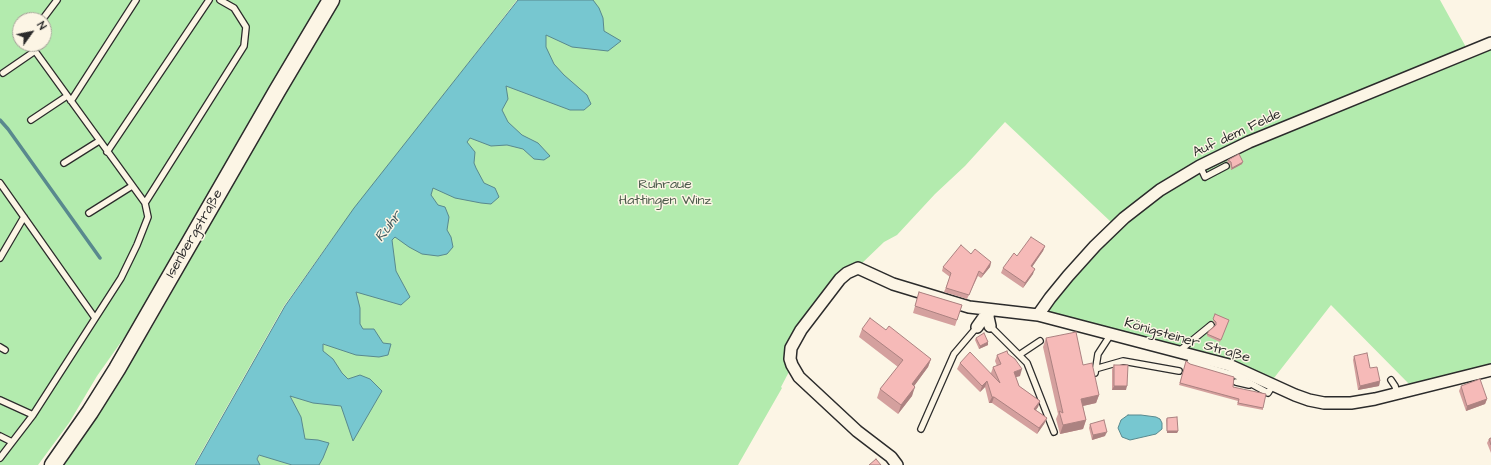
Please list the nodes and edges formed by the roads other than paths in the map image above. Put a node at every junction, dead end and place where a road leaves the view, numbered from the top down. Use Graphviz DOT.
graph roads {
  1 [pos="58,0"];
  2 [pos="136,0"];
  3 [pos="209,0"];
  4 [pos="220,0"];
  5 [pos="332,0"];
  6 [pos="48,12"];
  7 [pos="1491,43"];
  8 [pos="34,52"];
  9 [pos="36,52"];
  10 [pos="3,73"];
  11 [pos="67,96"];
  12 [pos="70,101"];
  13 [pos="31,120"];
  14 [pos="99,141"];
  15 [pos="107,152"];
  16 [pos="64,164"];
  17 [pos="1200,166"];
  18 [pos="1226,166"];
  19 [pos="0,184"];
  20 [pos="132,186"];
  21 [pos="145,203"];
  22 [pos="89,213"];
  23 [pos="24,217"];
  24 [pos="0,258"];
  25 [pos="989,310"];
  26 [pos="1038,315"];
  27 [pos="95,318"];
  28 [pos="1211,325"];
  29 [pos="990,326"];
  30 [pos="977,327"];
  31 [pos="1111,334"];
  32 [pos="1040,341"];
  33 [pos="1178,352"];
  34 [pos="1019,355"];
  35 [pos="1190,362"];
  36 [pos="1491,370"];
  37 [pos="1179,371"];
  38 [pos="1391,380"];
  39 [pos="1236,382"];
  40 [pos="1273,385"];
  41 [pos="1255,386"];
  42 [pos="1397,393"];
  43 [pos="0,400"];
  44 [pos="33,415"];
  45 [pos="921,429"];
  46 [pos="1054,432"];
  47 [pos="0,436"];
  48 [pos="12,442"];
  49 [pos="0,458"];
  50 [pos="53,465"];
  51 [pos="897,465"];
  1 -- 6 [label="lane"];
  2 -- 12 [label="lane"];
  3 -- 15 [label="lane"];
  4 -- 21 [label="lane"];
  5 -- 50 [label="main road, Isenbergstraße"];
  7 -- 17 [label="street, Auf dem Felde"];
  8 -- 10 [label="lane"];
  9 -- 11 [label="lane"];
  11 -- 12 [label="lane"];
  11 -- 13 [label="lane"];
  12 -- 14 [label="lane"];
  14 -- 15 [label="lane"];
  14 -- 16 [label="lane"];
  15 -- 20 [label="lane"];
  17 -- 18 [label="lane"];
  17 -- 26 [label="street, Auf dem Felde"];
  19 -- 23 [label="lane"];
  20 -- 21 [label="lane"];
  20 -- 22 [label="lane"];
  21 -- 27 [label="lane"];
  23 -- 24 [label="lane"];
  23 -- 27 [label="lane"];
  25 -- 26 [label="street, Königsteiner Straße"];
  25 -- 29 [label="street"];
  25 -- 30 [label="street"];
  25 -- 51 [label="street, Königsteiner Straße"];
  26 -- 31 [label="street, Königsteiner Straße"];
  27 -- 44 [label="lane"];
  28 -- 33 [label="lane"];
  29 -- 34 [label="lane"];
  30 -- 45 [label="lane"];
  31 -- 33 [label="street, Königsteiner Straße"];
  31 -- 37 [label="lane"];
  32 -- 34 [label="lane"];
  33 -- 40 [label="street, Königsteiner Straße"];
  34 -- 46 [label="lane"];
  35 -- 41 [label="lane"];
  36 -- 42 [label="street, Königsteiner Straße"];
  38 -- 42 [label="lane"];
  39 -- 41 [label="lane"];
  40 -- 41 [label="lane"];
  40 -- 42 [label="street, Königsteiner Straße"];
  43 -- 44 [label="lane"];
  44 -- 48 [label="lane"];
  47 -- 48 [label="lane"];
  48 -- 49 [label="lane"];
}
